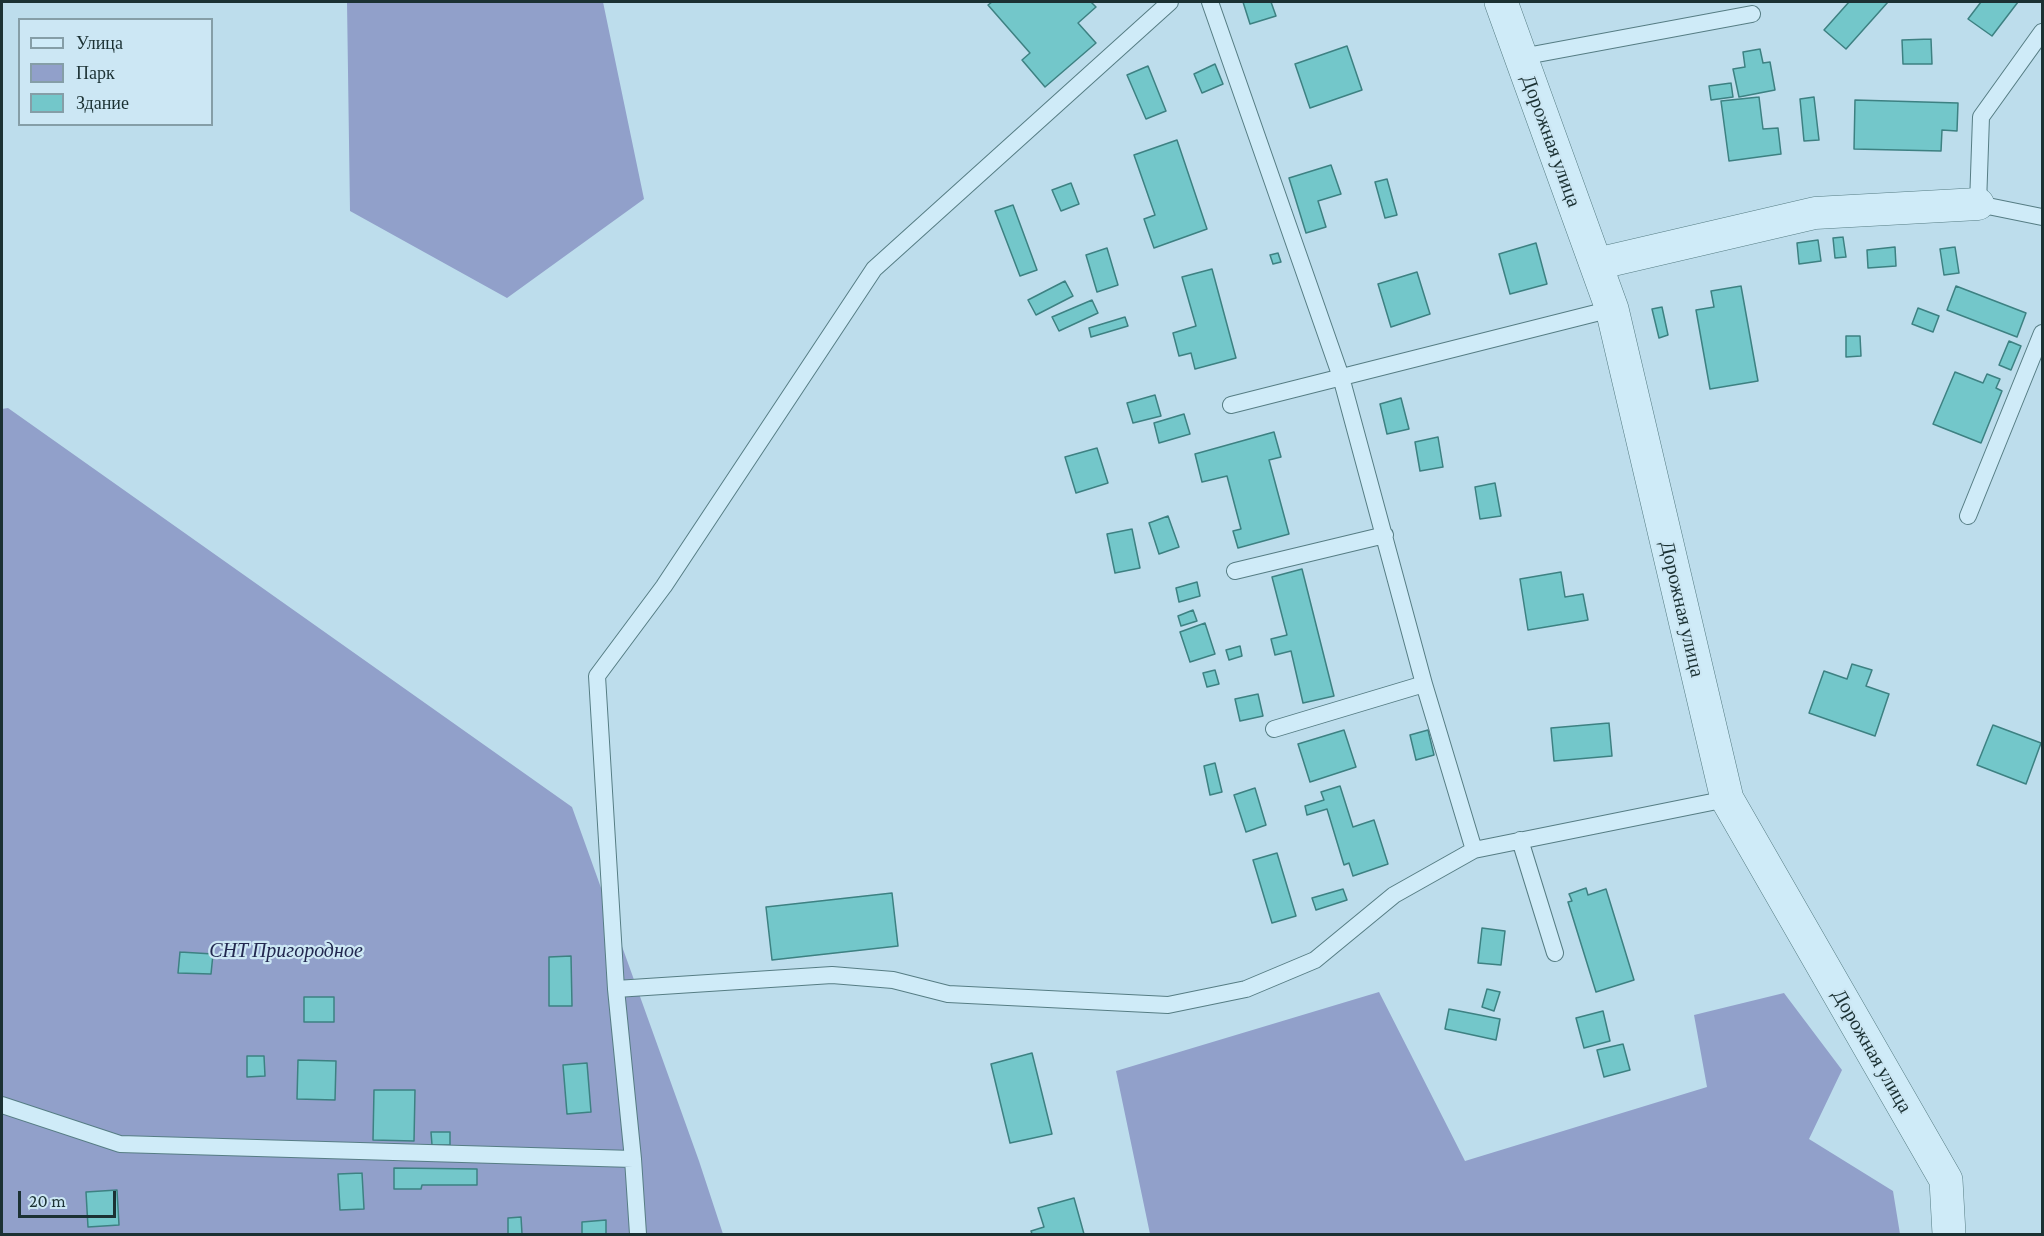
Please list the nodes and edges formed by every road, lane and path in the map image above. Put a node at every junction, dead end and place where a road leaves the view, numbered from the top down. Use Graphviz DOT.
graph roads {
  1 [pos="1170,2"];
  2 [pos="1210,2"];
  3 [pos="1501,2"];
  4 [pos="1752,14"];
  5 [pos="2043,32"];
  6 [pos="1521,57"];
  7 [pos="1978,204"];
  8 [pos="2043,217"];
  9 [pos="1596,264"];
  10 [pos="1612,309"];
  11 [pos="2043,333"];
  12 [pos="1341,377"];
  13 [pos="1231,405"];
  14 [pos="1968,516"];
  15 [pos="1385,535"];
  16 [pos="1235,571"];
  17 [pos="1424,684"];
  18 [pos="1274,729"];
  19 [pos="1727,799"];
  20 [pos="1520,840"];
  21 [pos="1474,850"];
  22 [pos="1555,953"];
  23 [pos="616,989"];
  24 [pos="2,1105"];
  25 [pos="633,1159"];
  26 [pos="638,1234"];
  27 [pos="1949,1234"];
  1 -- 23 [label="lane"];
  2 -- 12 [label="lane"];
  3 -- 6 [label="street, Дорожная улица"];
  4 -- 6 [label="lane"];
  5 -- 7 [label="lane"];
  6 -- 9 [label="street, Дорожная улица"];
  7 -- 8 [label="lane"];
  7 -- 9 [label="street"];
  9 -- 10 [label="street, Дорожная улица"];
  10 -- 12 [label="lane"];
  10 -- 19 [label="street, Дорожная улица"];
  11 -- 14 [label="lane"];
  12 -- 13 [label="lane"];
  12 -- 15 [label="lane"];
  15 -- 16 [label="lane"];
  15 -- 17 [label="lane"];
  17 -- 18 [label="lane"];
  17 -- 21 [label="lane"];
  19 -- 20 [label="lane"];
  19 -- 27 [label="street, Дорожная улица"];
  20 -- 21 [label="lane"];
  20 -- 22 [label="lane"];
  21 -- 23 [label="lane"];
  23 -- 25 [label="lane"];
  24 -- 25 [label="lane"];
  25 -- 26 [label="lane"];
}
